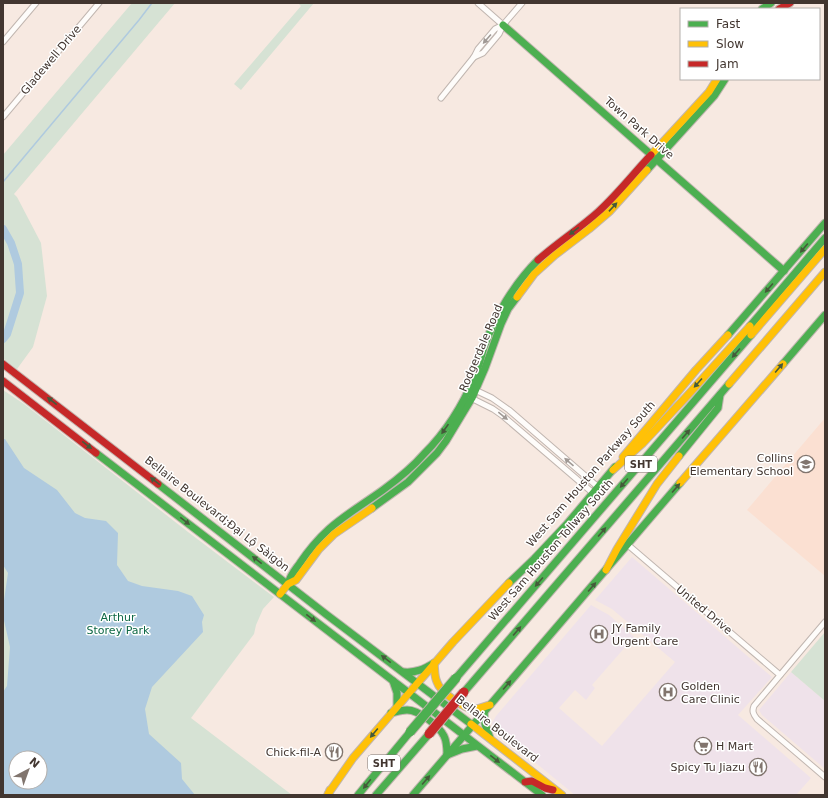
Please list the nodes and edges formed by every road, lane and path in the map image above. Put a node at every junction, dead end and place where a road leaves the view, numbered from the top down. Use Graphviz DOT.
graph roads {
  1 [pos="36,3"];
  2 [pos="99,3"];
  3 [pos="478,3"];
  4 [pos="522,3"];
  5 [pos="790,3"];
  6 [pos="781,8"];
  7 [pos="503,25"];
  8 [pos="3,42"];
  9 [pos="716,80"];
  10 [pos="723,80"];
  11 [pos="441,98"];
  12 [pos="3,117"];
  13 [pos="654,157"];
  14 [pos="825,223"];
  15 [pos="825,238"];
  16 [pos="825,249"];
  17 [pos="784,271"];
  18 [pos="825,272"];
  19 [pos="825,315"];
  20 [pos="4,364"];
  21 [pos="3,381"];
  22 [pos="471,393"];
  23 [pos="720,395"];
  24 [pos="535,433"];
  25 [pos="530,439"];
  26 [pos="129,461"];
  27 [pos="613,470"];
  28 [pos="121,471"];
  29 [pos="596,490"];
  30 [pos="628,545"];
  31 [pos="606,570"];
  32 [pos="288,584"];
  33 [pos="280,594"];
  34 [pos="825,622"];
  35 [pos="434,663"];
  36 [pos="404,672"];
  37 [pos="780,675"];
  38 [pos="392,680"];
  39 [pos="417,683"];
  40 [pos="408,693"];
  41 [pos="398,705"];
  42 [pos="487,708"];
  43 [pos="391,713"];
  44 [pos="472,726"];
  45 [pos="464,736"];
  46 [pos="490,739"];
  47 [pos="477,746"];
  48 [pos="448,755"];
  49 [pos="825,777"];
  50 [pos="525,782"];
  51 [pos="329,793"];
  52 [pos="559,793"];
  53 [pos="358,795"];
  54 [pos="376,795"];
  55 [pos="413,795"];
  56 [pos="542,795"];
  1 -- 8 [label="street"];
  2 -- 12 [label="street, Gladewell Drive"];
  3 -- 7 [label="street, Town Park Drive"];
  4 -- 7 [label="street"];
  5 -- 6 [label="main road"];
  7 -- 11 [label="street"];
  7 -- 13 [label="main road, Town Park Drive"];
  9 -- 13 [label="main road, Rodgerdale Road"];
  10 -- 13 [label="main road, Rodgerdale Road"];
  13 -- 17 [label="main road, Town Park Drive"];
  13 -- 22 [label="main road, Rodgerdale Road"];
  14 -- 17 [label="main road, West Sam Houston Parkway South, one-way"];
  15 -- 27 [label="main road, one-way"];
  16 -- 53 [label="main road, West Sam Houston Tollway South / SHT, one-way, bridge"];
  17 -- 27 [label="main road, West Sam Houston Parkway South, one-way"];
  18 -- 23 [label="main road, SHT"];
  30 -- 19 [label="main road, one-way"];
  26 -- 20 [label="main road, Bellaire Boulevard;Đại Lộ Sàigòn, one-way"];
  21 -- 28 [label="main road, one-way"];
  22 -- 24 [label="street"];
  22 -- 25 [label="street, one-way"];
  22 -- 32 [label="main road, Rodgerdale Road"];
  23 -- 31 [label="main road"];
  54 -- 23 [label="main road, SHT, one-way, bridge"];
  24 -- 25 [label="street"];
  29 -- 24 [label="street, one-way"];
  25 -- 29 [label="street"];
  26 -- 28 [label="main road"];
  32 -- 26 [label="main road, Bellaire Boulevard;Đại Lộ Sàigòn, one-way"];
  27 -- 29 [label="main road, West Sam Houston Parkway South"];
  28 -- 33 [label="main road, one-way"];
  29 -- 35 [label="main road, West Sam Houston Parkway South"];
  30 -- 31 [label="main road"];
  30 -- 37 [label="street, United Drive"];
  42 -- 31 [label="main road, one-way"];
  32 -- 33 [label="main road, Rodgerdale Road"];
  36 -- 32 [label="main road, Bellaire Boulevard;Đại Lộ Sàigòn, one-way"];
  33 -- 38 [label="main road, one-way"];
  34 -- 37 [label="street"];
  35 -- 36 [label="main road"];
  35 -- 39 [label="main road, West Sam Houston Parkway South"];
  35 -- 42 [label="main road"];
  36 -- 39 [label="main road, Bellaire Boulevard;Đại Lộ Sàigòn"];
  37 -- 49 [label="street"];
  38 -- 40 [label="main road"];
  38 -- 41 [label="main road"];
  39 -- 40 [label="main road, West Sam Houston Parkway South"];
  39 -- 44 [label="main road, Bellaire Boulevard"];
  40 -- 41 [label="main road, West Sam Houston Parkway South"];
  40 -- 45 [label="main road"];
  41 -- 43 [label="main road, West Sam Houston Parkway South"];
  42 -- 44 [label="main road"];
  42 -- 46 [label="main road"];
  43 -- 48 [label="main road"];
  43 -- 51 [label="main road, West Sam Houston Parkway South, one-way"];
  44 -- 45 [label="main road"];
  44 -- 46 [label="main road, Bellaire Boulevard"];
  45 -- 47 [label="main road"];
  45 -- 48 [label="main road"];
  46 -- 52 [label="main road, Bellaire Boulevard"];
  47 -- 48 [label="main road"];
  47 -- 50 [label="main road, one-way"];
  55 -- 48 [label="main road, one-way"];
  50 -- 52 [label="main road"];
  50 -- 56 [label="main road"];
}
